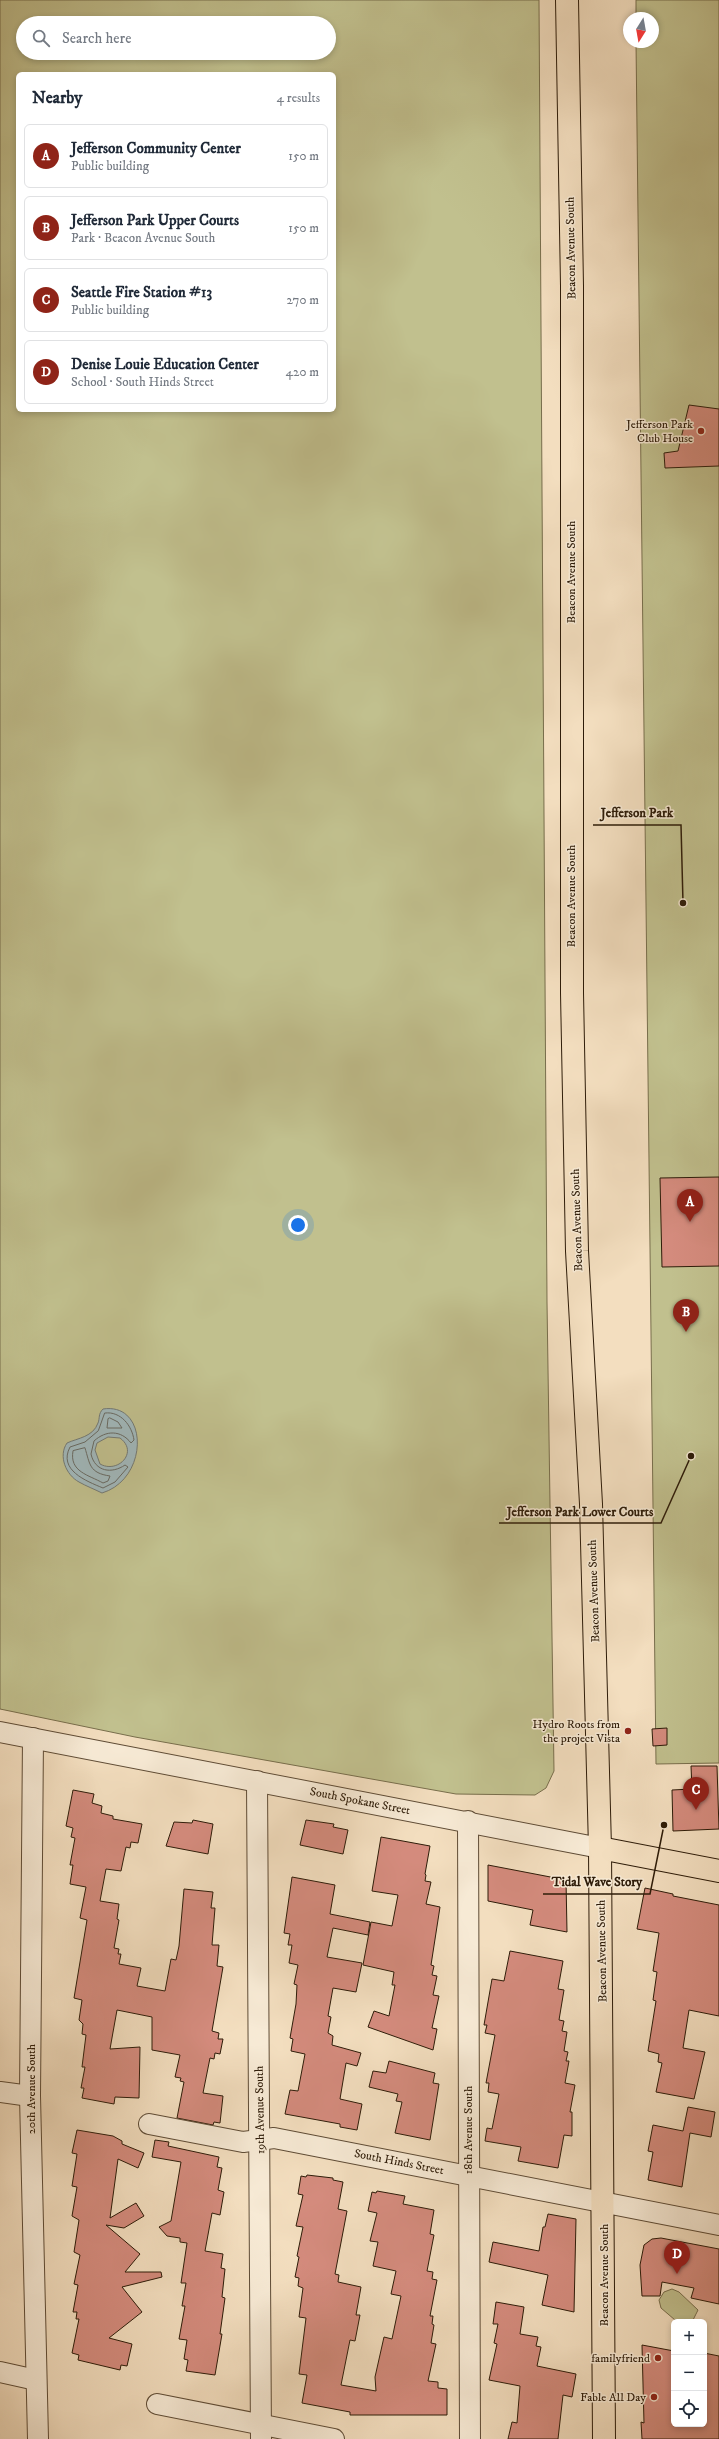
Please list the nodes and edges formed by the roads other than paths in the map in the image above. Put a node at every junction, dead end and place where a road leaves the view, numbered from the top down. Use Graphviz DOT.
graph roads {
  1 [pos="567,0"];
  2 [pos="0,1732"];
  3 [pos="33,1738"];
  4 [pos="257,1781"];
  5 [pos="468,1822"];
  6 [pos="600,1848"];
  7 [pos="719,1871"];
  8 [pos="0,2092"];
  9 [pos="30,2096"];
  10 [pos="149,2124"];
  11 [pos="260,2140"];
  12 [pos="468,2175"];
  13 [pos="604,2202"];
  14 [pos="719,2225"];
  15 [pos="0,2372"];
  16 [pos="36,2380"];
  17 [pos="157,2404"];
  18 [pos="261,2432"];
  19 [pos="38,2439"];
  20 [pos="334,2439"];
  21 [pos="470,2439"];
  22 [pos="604,2439"];
  1 -- 6 [label="main road, Beacon Avenue South"];
  2 -- 3 [label="street, South Spokane Street"];
  3 -- 4 [label="street, South Spokane Street"];
  3 -- 9 [label="street, 20th Avenue South"];
  4 -- 5 [label="street, South Spokane Street"];
  4 -- 11 [label="street, 19th Avenue South"];
  5 -- 6 [label="street, South Spokane Street"];
  5 -- 12 [label="street, 18th Avenue South"];
  6 -- 7 [label="main road, South Spokane Street"];
  6 -- 13 [label="main road, Beacon Avenue South"];
  8 -- 9 [label="street"];
  9 -- 16 [label="street, 20th Avenue South"];
  10 -- 11 [label="street, South Hinds Street"];
  11 -- 12 [label="street, South Hinds Street"];
  11 -- 18 [label="street, 19th Avenue South"];
  12 -- 13 [label="street, South Hinds Street"];
  12 -- 21 [label="street, 18th Avenue South"];
  13 -- 14 [label="street, South Hinds Street"];
  13 -- 22 [label="main road, Beacon Avenue South"];
  15 -- 16 [label="street"];
  16 -- 19 [label="street, 20th Avenue South"];
  17 -- 18 [label="street"];
  18 -- 20 [label="street"];
}
